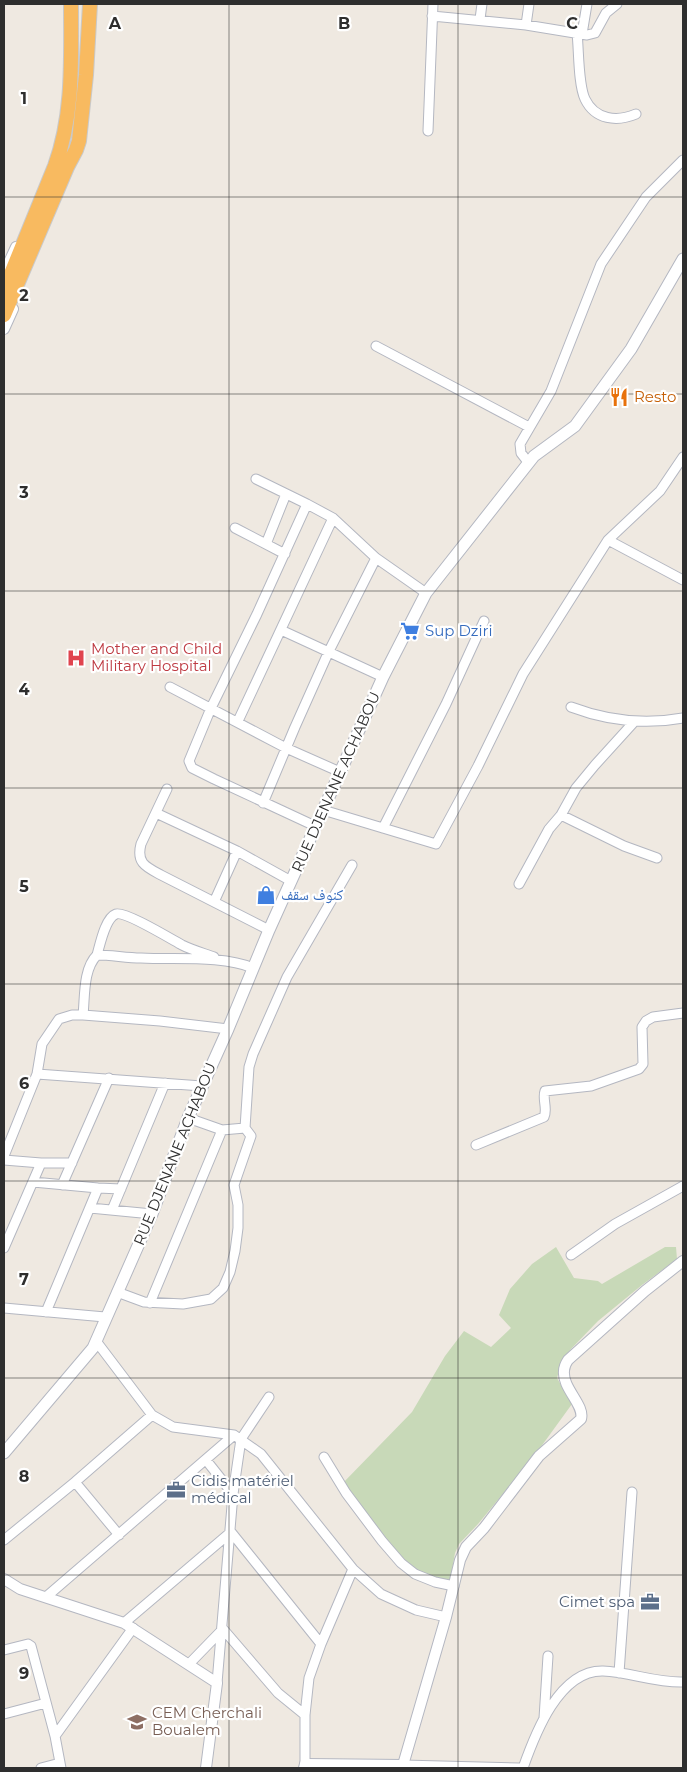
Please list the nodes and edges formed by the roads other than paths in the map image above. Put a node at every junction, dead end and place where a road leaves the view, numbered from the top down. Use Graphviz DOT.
graph roads {
  1 [pos="71,4"];
  2 [pos="90,4"];
  3 [pos="433,4"];
  4 [pos="482,4"];
  5 [pos="528,4"];
  6 [pos="587,4"];
  7 [pos="616,4"];
  8 [pos="432,16"];
  9 [pos="480,19"];
  10 [pos="526,25"];
  11 [pos="580,33"];
  12 [pos="636,114"];
  13 [pos="428,131"];
  14 [pos="683,160"];
  15 [pos="33,234"];
  16 [pos="683,259"];
  17 [pos="4,273"];
  18 [pos="4,291"];
  19 [pos="4,315"];
  20 [pos="4,328"];
  21 [pos="376,346"];
  22 [pos="529,427"];
  23 [pos="683,457"];
  24 [pos="528,462"];
  25 [pos="256,479"];
  26 [pos="286,494"];
  27 [pos="306,504"];
  28 [pos="333,518"];
  29 [pos="235,528"];
  30 [pos="608,540"];
  31 [pos="266,544"];
  32 [pos="285,554"];
  33 [pos="376,558"];
  34 [pos="683,580"];
  35 [pos="426,593"];
  36 [pos="484,621"];
  37 [pos="281,630"];
  38 [pos="329,651"];
  39 [pos="383,677"];
  40 [pos="170,687"];
  41 [pos="211,708"];
  42 [pos="571,708"];
  43 [pos="683,718"];
  44 [pos="238,721"];
  45 [pos="634,722"];
  46 [pos="286,748"];
  47 [pos="340,772"];
  48 [pos="167,789"];
  49 [pos="264,803"];
  50 [pos="323,810"];
  51 [pos="156,813"];
  52 [pos="561,815"];
  53 [pos="315,826"];
  54 [pos="383,828"];
  55 [pos="237,851"];
  56 [pos="657,858"];
  57 [pos="352,865"];
  58 [pos="291,882"];
  59 [pos="519,884"];
  60 [pos="214,902"];
  61 [pos="269,930"];
  62 [pos="97,955"];
  63 [pos="222,960"];
  64 [pos="253,968"];
  65 [pos="683,1013"];
  66 [pos="83,1015"];
  67 [pos="228,1029"];
  68 [pos="37,1074"];
  69 [pos="109,1078"];
  70 [pos="165,1083"];
  71 [pos="202,1086"];
  72 [pos="188,1118"];
  73 [pos="245,1128"];
  74 [pos="222,1130"];
  75 [pos="8,1140"];
  76 [pos="476,1145"];
  77 [pos="4,1158"];
  78 [pos="41,1163"];
  79 [pos="72,1163"];
  80 [pos="33,1182"];
  81 [pos="62,1185"];
  82 [pos="683,1186"];
  83 [pos="98,1188"];
  84 [pos="121,1189"];
  85 [pos="90,1208"];
  86 [pos="112,1210"];
  87 [pos="152,1214"];
  88 [pos="4,1248"];
  89 [pos="571,1255"];
  90 [pos="683,1261"];
  91 [pos="116,1292"];
  92 [pos="150,1303"];
  93 [pos="4,1308"];
  94 [pos="46,1312"];
  95 [pos="105,1317"];
  96 [pos="96,1341"];
  97 [pos="269,1397"];
  98 [pos="152,1415"];
  99 [pos="238,1437"];
  100 [pos="4,1453"];
  101 [pos="324,1457"];
  102 [pos="206,1460"];
  103 [pos="75,1482"];
  104 [pos="632,1492"];
  105 [pos="233,1494"];
  106 [pos="231,1532"];
  107 [pos="119,1535"];
  108 [pos="4,1540"];
  109 [pos="353,1569"];
  110 [pos="4,1579"];
  111 [pos="454,1586"];
  112 [pos="46,1597"];
  113 [pos="446,1617"];
  114 [pos="129,1625"];
  115 [pos="223,1628"];
  116 [pos="321,1644"];
  117 [pos="4,1650"];
  118 [pos="548,1656"];
  119 [pos="189,1664"];
  120 [pos="619,1673"];
  121 [pos="683,1682"];
  122 [pos="217,1683"];
  123 [pos="46,1703"];
  124 [pos="4,1714"];
  125 [pos="306,1715"];
  126 [pos="544,1720"];
  127 [pos="55,1736"];
  128 [pos="403,1765"];
  129 [pos="60,1766"];
  130 [pos="305,1766"];
  131 [pos="387,1767"];
  132 [pos="40,1768"];
  133 [pos="206,1768"];
  134 [pos="521,1768"];
  1 -- 15 [label="highway"];
  2 -- 15 [label="highway"];
  3 -- 8 [label="street"];
  4 -- 9 [label="street"];
  5 -- 10 [label="street"];
  6 -- 11 [label="street"];
  7 -- 11 [label="street"];
  8 -- 9 [label="street"];
  8 -- 13 [label="street"];
  9 -- 10 [label="street"];
  10 -- 11 [label="street"];
  11 -- 12 [label="street"];
  14 -- 22 [label="street"];
  15 -- 17 [label="street"];
  15 -- 18 [label="highway"];
  15 -- 19 [label="highway"];
  15 -- 20 [label="street"];
  16 -- 24 [label="main road, RUE DJENANE ACHABOU"];
  21 -- 22 [label="street"];
  22 -- 24 [label="street"];
  23 -- 30 [label="street"];
  24 -- 35 [label="main road, RUE DJENANE ACHABOU"];
  25 -- 26 [label="street"];
  26 -- 27 [label="street"];
  26 -- 31 [label="street"];
  27 -- 28 [label="street"];
  27 -- 32 [label="street"];
  28 -- 33 [label="street"];
  28 -- 37 [label="street"];
  29 -- 31 [label="street"];
  30 -- 34 [label="street"];
  30 -- 54 [label="street"];
  31 -- 32 [label="street"];
  32 -- 41 [label="street"];
  33 -- 35 [label="street"];
  33 -- 38 [label="street"];
  35 -- 39 [label="main road, RUE DJENANE ACHABOU"];
  36 -- 54 [label="street"];
  37 -- 38 [label="street"];
  37 -- 44 [label="street"];
  38 -- 39 [label="street"];
  38 -- 46 [label="street"];
  39 -- 47 [label="main road, RUE DJENANE ACHABOU"];
  40 -- 41 [label="street"];
  41 -- 44 [label="street"];
  41 -- 49 [label="street"];
  42 -- 45 [label="street"];
  43 -- 45 [label="street"];
  44 -- 46 [label="street"];
  45 -- 52 [label="street"];
  46 -- 47 [label="street"];
  46 -- 49 [label="street"];
  47 -- 50 [label="main road, RUE DJENANE ACHABOU"];
  48 -- 51 [label="street"];
  49 -- 53 [label="street"];
  50 -- 53 [label="main road, RUE DJENANE ACHABOU"];
  50 -- 54 [label="street"];
  51 -- 55 [label="street"];
  51 -- 60 [label="street"];
  52 -- 56 [label="street"];
  52 -- 59 [label="street"];
  53 -- 58 [label="main road, RUE DJENANE ACHABOU"];
  55 -- 58 [label="street"];
  55 -- 60 [label="street"];
  57 -- 73 [label="street"];
  58 -- 61 [label="main road, RUE DJENANE ACHABOU"];
  60 -- 61 [label="street"];
  61 -- 64 [label="main road, RUE DJENANE ACHABOU"];
  62 -- 63 [label="street"];
  62 -- 63 [label="street"];
  62 -- 66 [label="street"];
  63 -- 64 [label="street"];
  64 -- 67 [label="main road, RUE DJENANE ACHABOU"];
  65 -- 76 [label="street"];
  66 -- 67 [label="street"];
  66 -- 68 [label="street"];
  67 -- 71 [label="main road, RUE DJENANE ACHABOU"];
  68 -- 69 [label="street"];
  68 -- 75 [label="street"];
  69 -- 70 [label="street"];
  69 -- 79 [label="street"];
  70 -- 71 [label="street"];
  70 -- 84 [label="street"];
  71 -- 72 [label="main road, RUE DJENANE ACHABOU"];
  72 -- 74 [label="street"];
  72 -- 87 [label="main road, RUE DJENANE ACHABOU"];
  73 -- 74 [label="street"];
  73 -- 92 [label="street"];
  74 -- 92 [label="street"];
  75 -- 77 [label="street"];
  77 -- 78 [label="street"];
  78 -- 79 [label="street"];
  78 -- 80 [label="street"];
  79 -- 81 [label="street"];
  80 -- 81 [label="street"];
  80 -- 88 [label="street"];
  81 -- 83 [label="street"];
  82 -- 89 [label="street"];
  83 -- 84 [label="street"];
  83 -- 85 [label="street"];
  84 -- 86 [label="street"];
  85 -- 86 [label="street"];
  85 -- 94 [label="street"];
  86 -- 87 [label="street"];
  87 -- 91 [label="main road, RUE DJENANE ACHABOU"];
  90 -- 111 [label="street"];
  91 -- 92 [label="street"];
  91 -- 95 [label="main road, RUE DJENANE ACHABOU"];
  93 -- 94 [label="street"];
  94 -- 95 [label="street"];
  95 -- 96 [label="main road, RUE DJENANE ACHABOU"];
  96 -- 98 [label="street"];
  96 -- 100 [label="main road, RUE DJENANE ACHABOU"];
  97 -- 99 [label="street"];
  98 -- 99 [label="street"];
  98 -- 103 [label="street"];
  99 -- 102 [label="street"];
  99 -- 105 [label="street"];
  99 -- 109 [label="street"];
  101 -- 111 [label="street"];
  102 -- 105 [label="street"];
  102 -- 107 [label="street"];
  103 -- 107 [label="street"];
  103 -- 108 [label="street"];
  104 -- 120 [label="street"];
  105 -- 106 [label="street"];
  106 -- 114 [label="street"];
  106 -- 115 [label="street"];
  106 -- 116 [label="street"];
  107 -- 112 [label="street"];
  109 -- 113 [label="street"];
  109 -- 116 [label="street"];
  110 -- 112 [label="street"];
  111 -- 113 [label="street"];
  112 -- 114 [label="street"];
  113 -- 128 [label="street"];
  114 -- 119 [label="street"];
  114 -- 127 [label="street"];
  115 -- 119 [label="street"];
  115 -- 122 [label="street"];
  115 -- 125 [label="street"];
  116 -- 125 [label="street"];
  117 -- 123 [label="street"];
  118 -- 126 [label="street"];
  119 -- 122 [label="street"];
  120 -- 121 [label="street"];
  120 -- 126 [label="street"];
  122 -- 133 [label="street"];
  123 -- 124 [label="street"];
  123 -- 127 [label="street"];
  125 -- 130 [label="street"];
  126 -- 134 [label="street"];
  127 -- 129 [label="street"];
  128 -- 131 [label="street"];
  128 -- 134 [label="street"];
  129 -- 132 [label="street"];
  130 -- 131 [label="street"];
}
